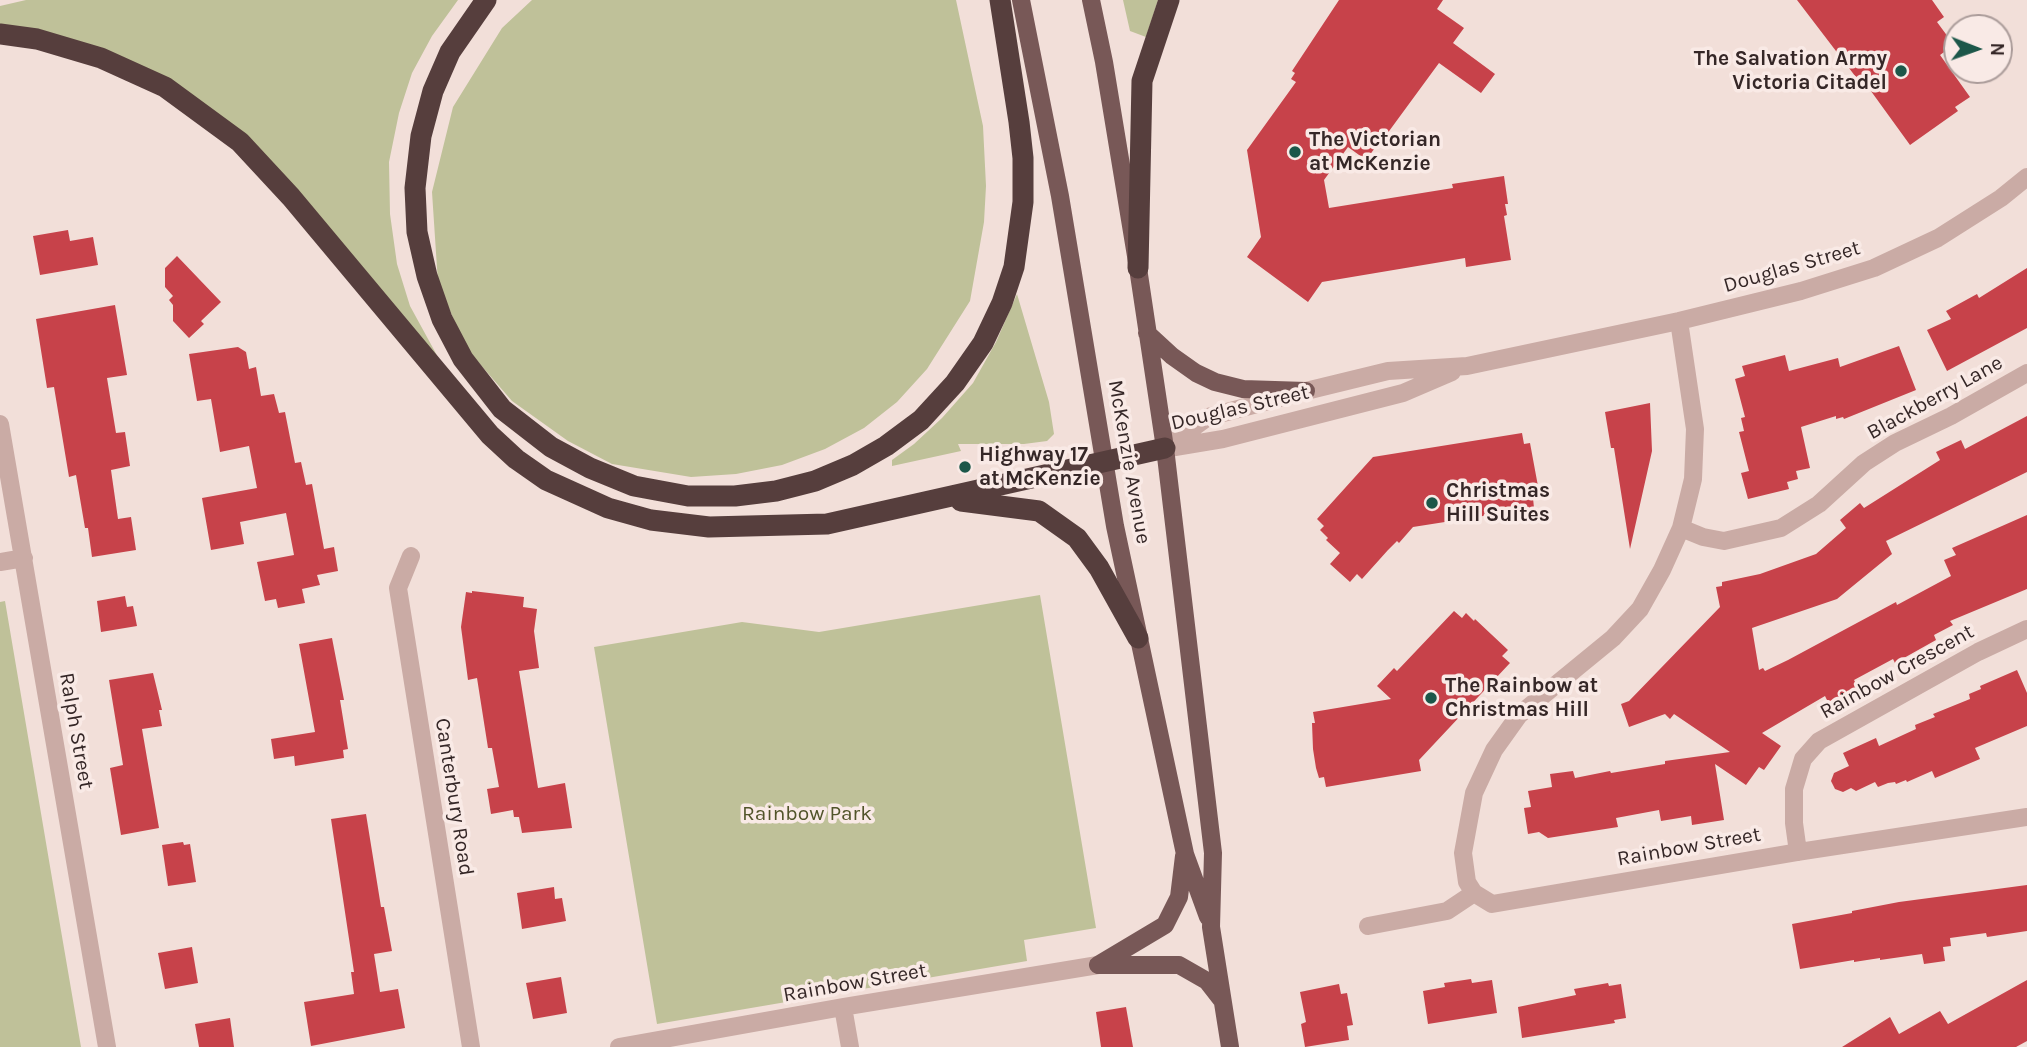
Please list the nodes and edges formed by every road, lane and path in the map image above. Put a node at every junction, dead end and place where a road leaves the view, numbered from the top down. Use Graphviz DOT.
graph roads {
  1 [pos="486,0"];
  2 [pos="1000,0"];
  3 [pos="1021,0"];
  4 [pos="1091,0"];
  5 [pos="1169,0"];
  6 [pos="0,34"];
  7 [pos="2027,177"];
  8 [pos="1138,268"];
  9 [pos="1679,321"];
  10 [pos="1147,333"];
  11 [pos="1467,366"];
  12 [pos="2027,373"];
  13 [pos="1306,391"];
  14 [pos="0,424"];
  15 [pos="1165,448"];
  16 [pos="1106,463"];
  17 [pos="945,499"];
  18 [pos="1681,528"];
  19 [pos="411,556"];
  20 [pos="24,558"];
  21 [pos="0,562"];
  22 [pos="2027,629"];
  23 [pos="1138,638"];
  24 [pos="2027,817"];
  25 [pos="1798,852"];
  26 [pos="1185,854"];
  27 [pos="1474,892"];
  28 [pos="1368,926"];
  29 [pos="1211,927"];
  30 [pos="1098,965"];
  31 [pos="1223,1002"];
  32 [pos="844,1007"];
  33 [pos="107,1047"];
  34 [pos="471,1047"];
  35 [pos="619,1047"];
  36 [pos="850,1047"];
  37 [pos="1230,1047"];
  1 -- 2 [label="highway"];
  3 -- 16 [label="main road, McKenzie Avenue"];
  4 -- 8 [label="main road, McKenzie Avenue"];
  5 -- 8 [label="highway"];
  6 -- 17 [label="highway"];
  7 -- 9 [label="street, Douglas Street"];
  8 -- 10 [label="main road, McKenzie Avenue"];
  9 -- 11 [label="street, Douglas Street"];
  9 -- 18 [label="street"];
  10 -- 13 [label="main road"];
  10 -- 15 [label="main road, McKenzie Avenue"];
  11 -- 13 [label="street, Douglas Street"];
  11 -- 15 [label="street, Douglas Street"];
  12 -- 18 [label="street, Blackberry Lane"];
  13 -- 15 [label="street, Douglas Street"];
  14 -- 20 [label="street, Ralph Street"];
  15 -- 16 [label="highway"];
  15 -- 29 [label="main road, McKenzie Avenue"];
  16 -- 17 [label="highway"];
  16 -- 23 [label="main road, McKenzie Avenue"];
  17 -- 23 [label="highway"];
  18 -- 27 [label="street"];
  19 -- 34 [label="street, Canterbury Road"];
  20 -- 21 [label="street"];
  20 -- 33 [label="street, Ralph Street"];
  22 -- 25 [label="street, Rainbow Crescent"];
  23 -- 26 [label="main road, McKenzie Avenue"];
  24 -- 25 [label="street, Rainbow Street"];
  25 -- 27 [label="street, Rainbow Street"];
  26 -- 29 [label="main road, McKenzie Avenue"];
  26 -- 30 [label="main road"];
  27 -- 28 [label="street"];
  29 -- 31 [label="main road, McKenzie Avenue"];
  30 -- 31 [label="main road"];
  30 -- 32 [label="street, Rainbow Street"];
  31 -- 37 [label="main road, McKenzie Avenue"];
  32 -- 35 [label="street, Rainbow Street"];
  32 -- 36 [label="street"];
}
